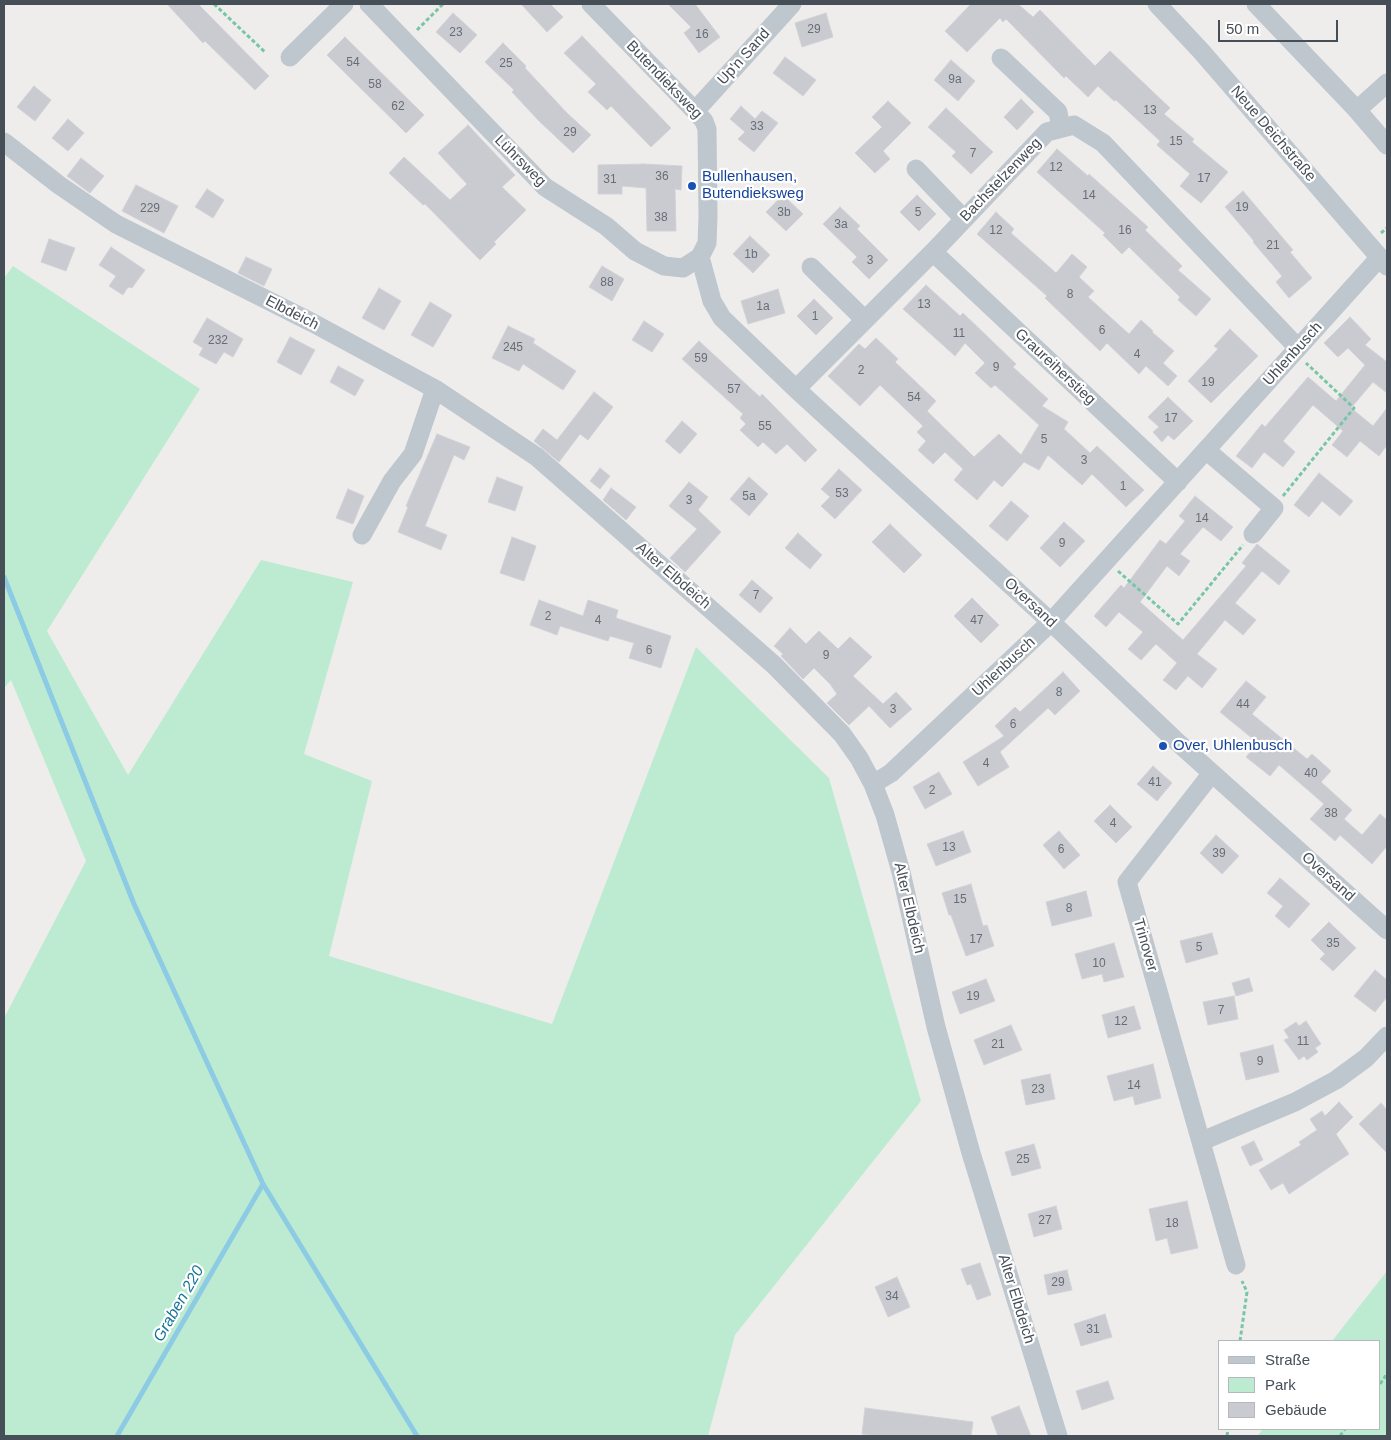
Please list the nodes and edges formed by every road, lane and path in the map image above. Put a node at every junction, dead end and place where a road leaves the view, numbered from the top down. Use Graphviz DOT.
graph roads {
  1 [pos="214,4"];
  2 [pos="344,4"];
  3 [pos="369,4"];
  4 [pos="443,4"];
  5 [pos="591,4"];
  6 [pos="792,4"];
  7 [pos="1157,4"];
  8 [pos="1256,4"];
  9 [pos="405,42"];
  10 [pos="266,53"];
  11 [pos="290,57"];
  12 [pos="1001,58"];
  13 [pos="1387,84"];
  14 [pos="1357,110"];
  15 [pos="695,111"];
  16 [pos="1062,128"];
  17 [pos="4,142"];
  18 [pos="1387,145"];
  19 [pos="916,169"];
  20 [pos="964,219"];
  21 [pos="932,252"];
  22 [pos="700,258"];
  23 [pos="1384,262"];
  24 [pos="811,267"];
  25 [pos="864,320"];
  26 [pos="1297,350"];
  27 [pos="435,389"];
  28 [pos="796,389"];
  29 [pos="1206,450"];
  30 [pos="1178,482"];
  31 [pos="576,491"];
  32 [pos="1274,508"];
  33 [pos="1253,534"];
  34 [pos="362,535"];
  35 [pos="1106,561"];
  36 [pos="1051,622"];
  37 [pos="1212,773"];
  38 [pos="873,784"];
  39 [pos="1387,930"];
  40 [pos="1387,1036"];
  41 [pos="1202,1141"];
  42 [pos="1236,1265"];
  43 [pos="1240,1340"];
  44 [pos="1058,1436"];
  1 -- 10 [label="path"];
  2 -- 11 [label="street"];
  3 -- 9 [label="street, Lührsweg"];
  4 -- 9 [label="path"];
  5 -- 15 [label="street, Butendieksweg"];
  6 -- 15 [label="street, Up'n Sand"];
  7 -- 23 [label="street, Neue Deichstraße"];
  8 -- 14 [label="street"];
  9 -- 22 [label="street, Lührsweg"];
  12 -- 16 [label="street"];
  13 -- 14 [label="street"];
  14 -- 18 [label="street"];
  15 -- 22 [label="street, Butendieksweg"];
  16 -- 20 [label="street, Bachstelzenweg"];
  16 -- 26 [label="street"];
  17 -- 27 [label="street, Elbdeich"];
  19 -- 20 [label="street"];
  20 -- 21 [label="street, Bachstelzenweg"];
  21 -- 25 [label="street, Bachstelzenweg"];
  21 -- 30 [label="street, Graureiherstieg"];
  22 -- 28 [label="street, Oversand"];
  23 -- 26 [label="street, Uhlenbusch"];
  24 -- 25 [label="street"];
  25 -- 28 [label="street, Bachstelzenweg"];
  26 -- 29 [label="street, Uhlenbusch"];
  26 -- 32 [label="path"];
  27 -- 31 [label="street, Elbdeich"];
  27 -- 34 [label="street"];
  28 -- 36 [label="street, Oversand"];
  29 -- 30 [label="street, Uhlenbusch"];
  29 -- 32 [label="street"];
  30 -- 35 [label="street, Uhlenbusch"];
  31 -- 38 [label="street, Alter Elbdeich"];
  32 -- 33 [label="street"];
  33 -- 35 [label="path"];
  35 -- 36 [label="street, Uhlenbusch"];
  36 -- 37 [label="street, Oversand"];
  36 -- 38 [label="street, Uhlenbusch"];
  37 -- 39 [label="street, Oversand"];
  37 -- 41 [label="street, Trinover"];
  38 -- 44 [label="street, Alter Elbdeich"];
  40 -- 41 [label="street"];
  41 -- 42 [label="street, Trinover"];
  42 -- 43 [label="path"];
}
